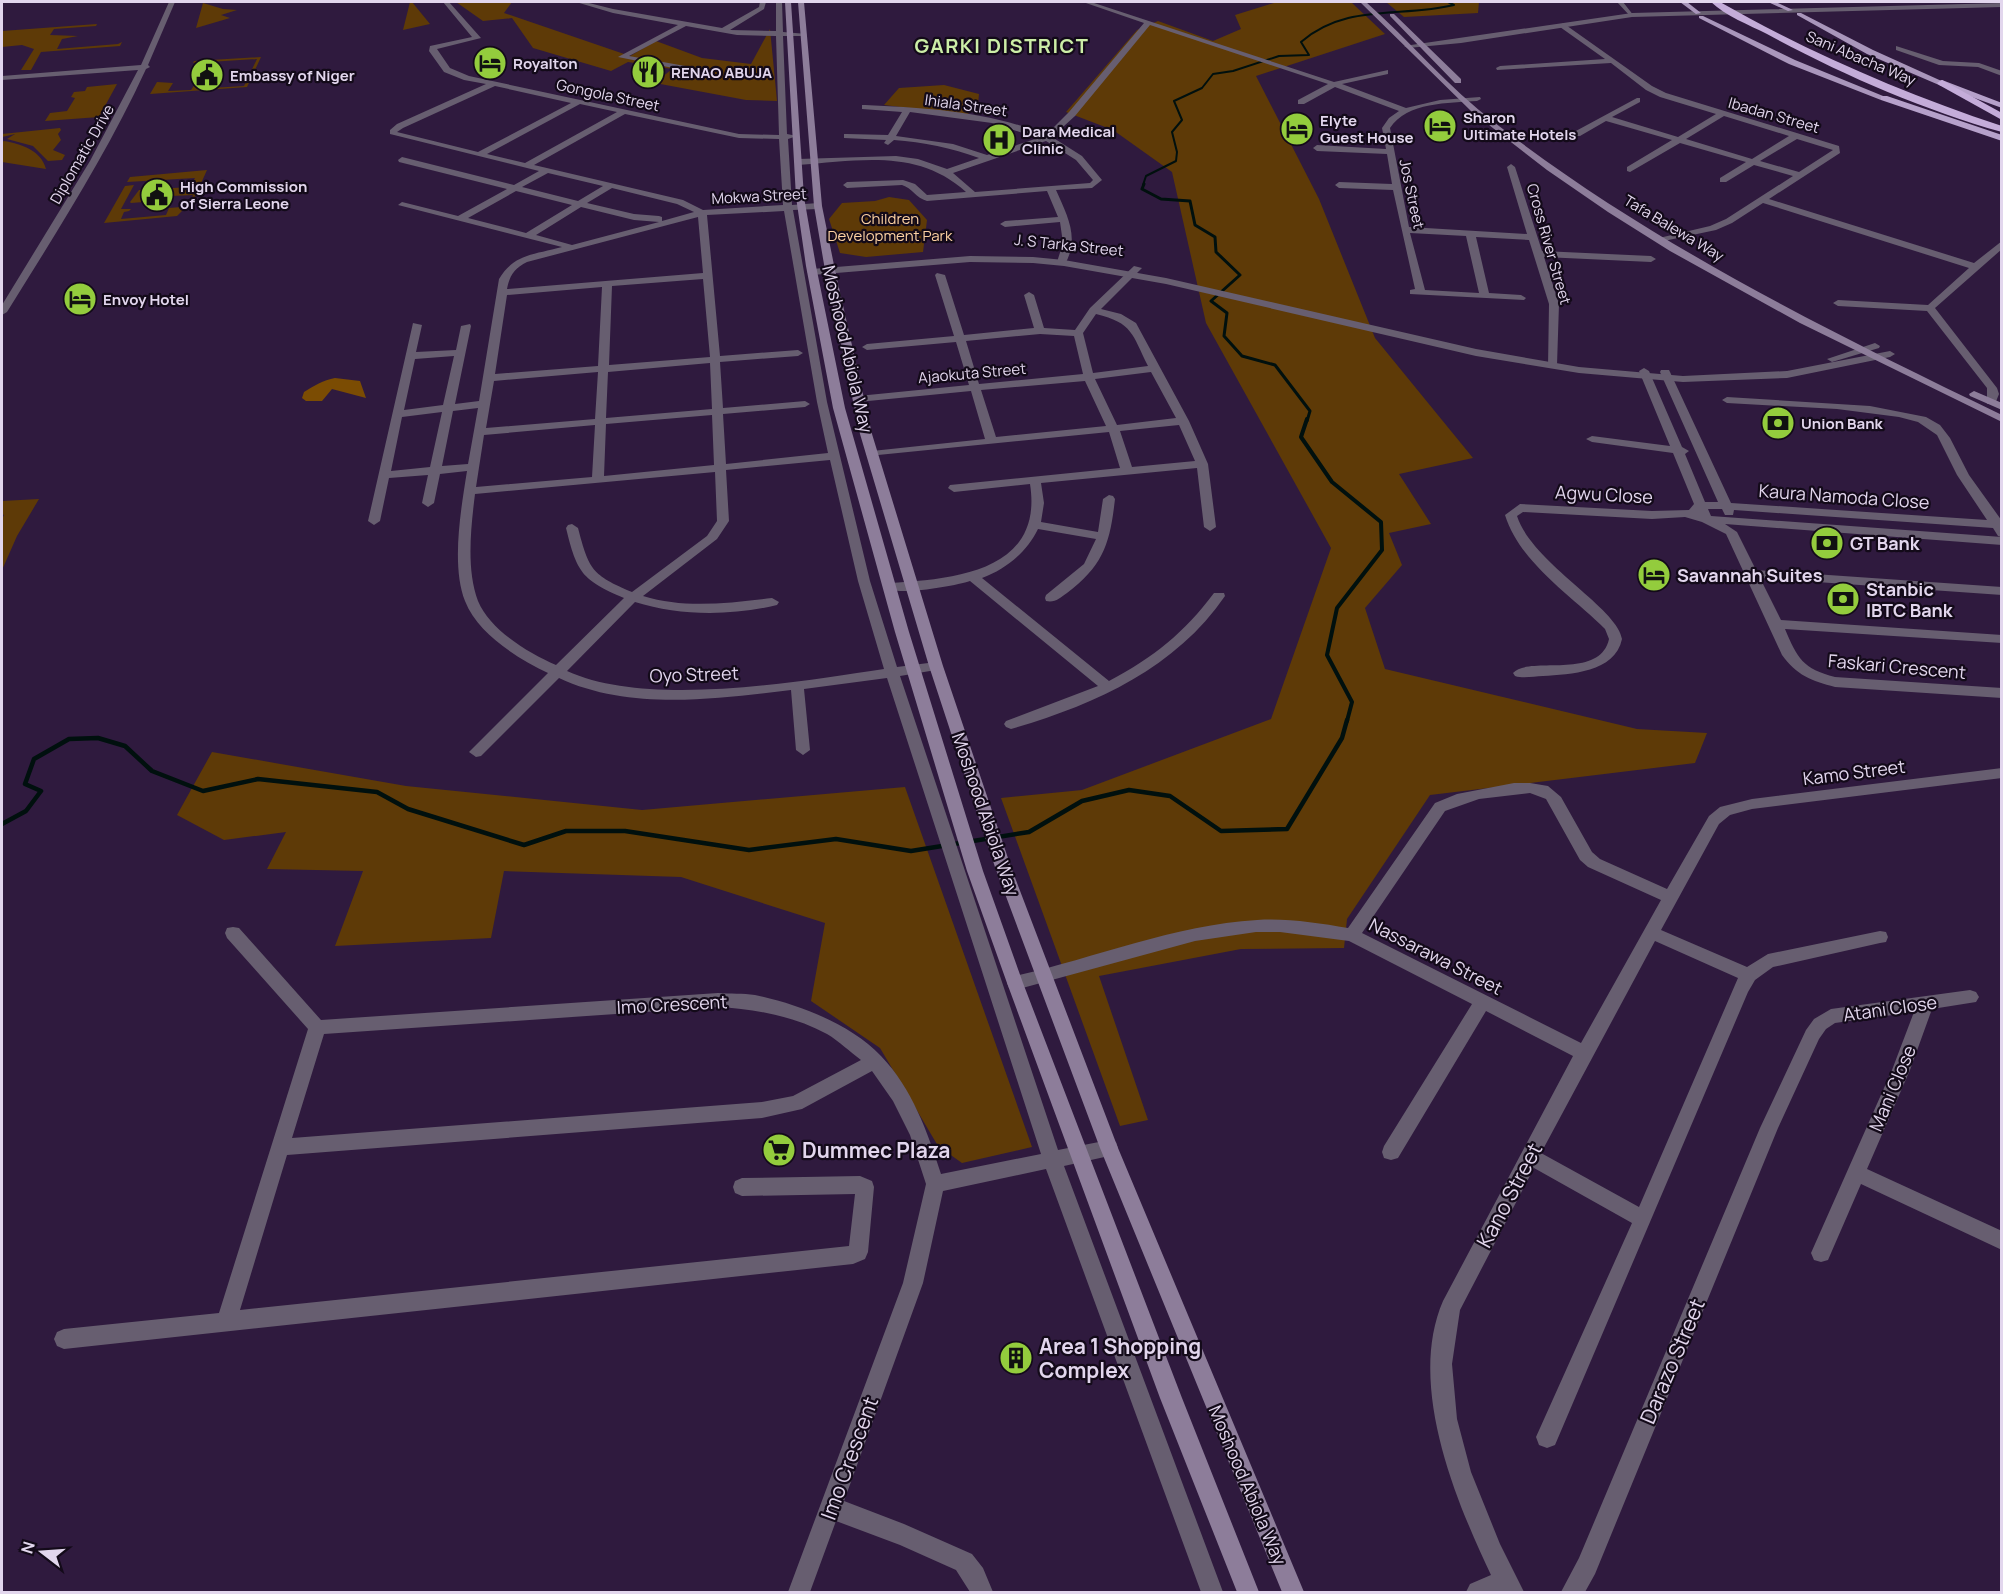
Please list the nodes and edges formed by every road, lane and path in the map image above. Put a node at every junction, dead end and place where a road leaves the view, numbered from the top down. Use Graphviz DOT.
graph roads {
  1 [pos="172,2"];
  2 [pos="446,2"];
  3 [pos="579,2"];
  4 [pos="763,2"];
  5 [pos="779,2"];
  6 [pos="788,2"];
  7 [pos="801,2"];
  8 [pos="1086,2"];
  9 [pos="1620,2"];
  10 [pos="1683,2"];
  11 [pos="1736,2"];
  12 [pos="1771,2"];
  13 [pos="1366,4"];
  14 [pos="1719,4"];
  15 [pos="1382,6"];
  16 [pos="2001,7"];
  17 [pos="1790,10"];
  18 [pos="1799,14"];
  19 [pos="1632,15"];
  20 [pos="1699,15"];
  21 [pos="1149,22"];
  22 [pos="684,24"];
  23 [pos="1565,27"];
  24 [pos="722,31"];
  25 [pos="784,34"];
  26 [pos="803,34"];
  27 [pos="1423,46"];
  28 [pos="1410,47"];
  29 [pos="1899,48"];
  30 [pos="1612,61"];
  31 [pos="146,67"];
  32 [pos="1500,68"];
  33 [pos="688,69"];
  34 [pos="1385,72"];
  35 [pos="2001,74"];
  36 [pos="2,78"];
  37 [pos="1891,78"];
  38 [pos="1942,83"];
  39 [pos="493,84"];
  40 [pos="1334,84"];
  41 [pos="1946,97"];
  42 [pos="1884,98"];
  43 [pos="1477,99"];
  44 [pos="1463,100"];
  45 [pos="1637,100"];
  46 [pos="578,102"];
  47 [pos="1301,102"];
  48 [pos="2001,106"];
  49 [pos="865,107"];
  50 [pos="907,110"];
  51 [pos="1406,111"];
  52 [pos="623,112"];
  53 [pos="1722,114"];
  54 [pos="2001,117"];
  55 [pos="1605,118"];
  56 [pos="1974,120"];
  57 [pos="2001,129"];
  58 [pos="1577,134"];
  59 [pos="1797,135"];
  60 [pos="795,136"];
  61 [pos="847,136"];
  62 [pos="783,137"];
  63 [pos="893,137"];
  64 [pos="1048,137"];
  65 [pos="2001,138"];
  66 [pos="1678,139"];
  67 [pos="1317,148"];
  68 [pos="1389,152"];
  69 [pos="480,154"];
  70 [pos="877,158"];
  71 [pos="987,158"];
  72 [pos="402,160"];
  73 [pos="815,161"];
  74 [pos="1752,161"];
  75 [pos="798,162"];
  76 [pos="527,165"];
  77 [pos="1511,167"];
  78 [pos="1630,169"];
  79 [pos="547,170"];
  80 [pos="947,172"];
  81 [pos="1799,175"];
  82 [pos="1723,180"];
  83 [pos="611,185"];
  84 [pos="847,185"];
  85 [pos="1339,185"];
  86 [pos="1396,187"];
  87 [pos="514,188"];
  88 [pos="1050,188"];
  89 [pos="973,194"];
  90 [pos="1614,199"];
  91 [pos="1762,200"];
  92 [pos="578,204"];
  93 [pos="402,206"];
  94 [pos="818,206"];
  95 [pos="802,207"];
  96 [pos="788,208"];
  97 [pos="702,213"];
  98 [pos="460,219"];
  99 [pos="1065,219"];
  100 [pos="672,220"];
  101 [pos="1005,224"];
  102 [pos="1405,230"];
  103 [pos="806,231"];
  104 [pos="792,232"];
  105 [pos="1470,233"];
  106 [pos="1663,235"];
  107 [pos="528,236"];
  108 [pos="1532,237"];
  109 [pos="1676,237"];
  110 [pos="1685,242"];
  111 [pos="2001,244"];
  112 [pos="571,246"];
  113 [pos="1703,253"];
  114 [pos="1538,254"];
  115 [pos="1651,259"];
  116 [pos="1064,260"];
  117 [pos="829,267"];
  118 [pos="1976,267"];
  119 [pos="811,269"];
  120 [pos="1134,271"];
  121 [pos="940,275"];
  122 [pos="707,276"];
  123 [pos="607,283"];
  124 [pos="502,292"];
  125 [pos="1029,295"];
  126 [pos="1485,296"];
  127 [pos="1521,298"];
  128 [pos="1839,303"];
  129 [pos="1930,308"];
  130 [pos="1094,310"];
  131 [pos="2,312"];
  132 [pos="417,325"];
  133 [pos="466,326"];
  134 [pos="1040,331"];
  135 [pos="1078,333"];
  136 [pos="960,338"];
  137 [pos="1875,346"];
  138 [pos="867,347"];
  139 [pos="1861,351"];
  140 [pos="460,353"];
  141 [pos="798,353"];
  142 [pos="1890,354"];
  143 [pos="410,356"];
  144 [pos="1876,358"];
  145 [pos="715,359"];
  146 [pos="1552,362"];
  147 [pos="604,368"];
  148 [pos="1155,368"];
  149 [pos="1645,374"];
  150 [pos="1666,375"];
  151 [pos="1089,377"];
  152 [pos="489,378"];
  153 [pos="975,387"];
  154 [pos="858,399"];
  155 [pos="1727,400"];
  156 [pos="1991,402"];
  157 [pos="484,404"];
  158 [pos="805,404"];
  159 [pos="2001,407"];
  160 [pos="449,408"];
  161 [pos="718,412"];
  162 [pos="397,414"];
  163 [pos="2001,419"];
  164 [pos="1183,421"];
  165 [pos="600,422"];
  166 [pos="1114,430"];
  167 [pos="479,432"];
  168 [pos="1592,439"];
  169 [pos="992,442"];
  170 [pos="1677,450"];
  171 [pos="872,454"];
  172 [pos="1704,455"];
  173 [pos="835,456"];
  174 [pos="1202,465"];
  175 [pos="474,466"];
  176 [pos="720,468"];
  177 [pos="435,470"];
  178 [pos="1127,471"];
  179 [pos="384,475"];
  180 [pos="598,480"];
  181 [pos="1035,480"];
  182 [pos="954,488"];
  183 [pos="470,491"];
  184 [pos="1109,499"];
  185 [pos="428,503"];
  186 [pos="1700,505"];
  187 [pos="1727,506"];
  188 [pos="1686,513"];
  189 [pos="1706,519"];
  190 [pos="374,521"];
  191 [pos="1035,525"];
  192 [pos="1210,527"];
  193 [pos="1732,527"];
  194 [pos="2000,527"];
  195 [pos="572,528"];
  196 [pos="1106,537"];
  197 [pos="2001,541"];
  198 [pos="1752,574"];
  199 [pos="973,577"];
  200 [pos="913,585"];
  201 [pos="890,588"];
  202 [pos="2001,591"];
  203 [pos="1219,596"];
  204 [pos="1051,597"];
  205 [pos="632,598"];
  206 [pos="772,602"];
  207 [pos="1776,624"];
  208 [pos="2001,639"];
  209 [pos="936,666"];
  210 [pos="914,670"];
  211 [pos="555,672"];
  212 [pos="892,672"];
  213 [pos="1520,673"];
  214 [pos="797,686"];
  215 [pos="1109,688"];
  216 [pos="2001,693"];
  217 [pos="1011,724"];
  218 [pos="803,750"];
  219 [pos="476,752"];
  220 [pos="2001,773"];
  221 [pos="1714,819"];
  222 [pos="1671,898"];
  223 [pos="233,933"];
  224 [pos="1652,933"];
  225 [pos="1352,935"];
  226 [pos="1880,937"];
  227 [pos="1749,975"];
  228 [pos="1044,977"];
  229 [pos="1015,983"];
  230 [pos="1970,997"];
  231 [pos="1483,1002"];
  232 [pos="1926,1003"];
  233 [pos="317,1027"];
  234 [pos="1584,1053"];
  235 [pos="875,1061"];
  236 [pos="1769,1128"];
  237 [pos="280,1147"];
  238 [pos="1109,1148"];
  239 [pos="1391,1152"];
  240 [pos="1080,1155"];
  241 [pos="1530,1156"];
  242 [pos="1052,1161"];
  243 [pos="1855,1173"];
  244 [pos="935,1184"];
  245 [pos="742,1187"];
  246 [pos="1643,1219"];
  247 [pos="2001,1241"];
  248 [pos="1821,1253"];
  249 [pos="226,1323"];
  250 [pos="64,1340"];
  251 [pos="1546,1437"];
  252 [pos="831,1508"];
  253 [pos="1510,1587"];
  254 [pos="799,1593"];
  255 [pos="982,1593"];
  256 [pos="1212,1593"];
  257 [pos="1248,1593"];
  258 [pos="1293,1593"];
  259 [pos="1478,1593"];
  260 [pos="1572,1593"];
  1 -- 31 [label="street, Diplomatic Drive"];
  2 -- 39 [label="street, Gongola Street"];
  3 -- 22 [label="street"];
  4 -- 24 [label="street"];
  5 -- 25 [label="street"];
  6 -- 25 [label="main road, Moshood Abiola Way"];
  7 -- 26 [label="main road, Moshood Abiola Way"];
  8 -- 21 [label="street"];
  9 -- 19 [label="street"];
  10 -- 20 [label="main road, Sani Abacha Way"];
  11 -- 37 [label="highway, Sani Abacha Way"];
  12 -- 17 [label="main road, Sani Abacha Way"];
  13 -- 28 [label="main road, Tafa Balewa Way"];
  14 -- 56 [label="highway, Sani Abacha Way"];
  15 -- 27 [label="main road, Tafa Balewa Way"];
  16 -- 17 [label="street"];
  16 -- 18 [label="street"];
  17 -- 20 [label="street"];
  18 -- 20 [label="street"];
  18 -- 38 [label="main road, Sani Abacha Way"];
  19 -- 20 [label="street"];
  19 -- 23 [label="street"];
  20 -- 23 [label="street"];
  20 -- 42 [label="main road, Sani Abacha Way"];
  21 -- 40 [label="street"];
  21 -- 64 [label="street"];
  22 -- 24 [label="street"];
  22 -- 33 [label="street"];
  23 -- 27 [label="street"];
  23 -- 30 [label="street, Ibadan Street"];
  24 -- 25 [label="street"];
  25 -- 26 [label="street"];
  25 -- 60 [label="main road, Moshood Abiola Way"];
  25 -- 62 [label="street"];
  26 -- 73 [label="main road, Moshood Abiola Way"];
  27 -- 28 [label="street"];
  27 -- 43 [label="main road, Tafa Balewa Way"];
  28 -- 44 [label="main road, Tafa Balewa Way"];
  29 -- 35 [label="street"];
  30 -- 32 [label="street"];
  30 -- 53 [label="street, Ibadan Street"];
  31 -- 36 [label="street"];
  31 -- 131 [label="street, Diplomatic Drive"];
  34 -- 40 [label="street"];
  38 -- 48 [label="highway"];
  38 -- 54 [label="highway"];
  39 -- 46 [label="street, Gongola Street"];
  39 -- 69 [label="street"];
  40 -- 47 [label="street"];
  40 -- 51 [label="street"];
  41 -- 54 [label="highway"];
  42 -- 56 [label="highway"];
  42 -- 65 [label="highway"];
  43 -- 44 [label="street"];
  43 -- 90 [label="main road, Tafa Balewa Way"];
  44 -- 51 [label="street"];
  44 -- 106 [label="main road, Tafa Balewa Way"];
  45 -- 55 [label="street"];
  46 -- 52 [label="street, Gongola Street"];
  46 -- 69 [label="street"];
  49 -- 50 [label="street, Ihiala Street"];
  50 -- 63 [label="street"];
  50 -- 64 [label="street, Ihiala Street"];
  51 -- 68 [label="street, Jos Street"];
  52 -- 62 [label="street, Gongola Street"];
  52 -- 76 [label="street"];
  53 -- 59 [label="street, Ibadan Street"];
  53 -- 66 [label="street"];
  55 -- 58 [label="street"];
  55 -- 66 [label="street"];
  56 -- 57 [label="highway, Sani Abacha Way"];
  59 -- 74 [label="street"];
  59 -- 81 [label="street, Ibadan Street"];
  60 -- 62 [label="street, Gongola Street"];
  60 -- 75 [label="main road, Moshood Abiola Way"];
  61 -- 63 [label="street"];
  62 -- 96 [label="street"];
  63 -- 70 [label="street"];
  63 -- 71 [label="street"];
  64 -- 71 [label="street"];
  64 -- 88 [label="street, Ihiala Street"];
  66 -- 74 [label="street"];
  66 -- 78 [label="street"];
  67 -- 68 [label="street"];
  68 -- 86 [label="street, Jos Street"];
  69 -- 76 [label="street"];
  70 -- 73 [label="street"];
  70 -- 80 [label="street"];
  71 -- 80 [label="street"];
  72 -- 87 [label="street"];
  73 -- 75 [label="street"];
  73 -- 94 [label="main road, Moshood Abiola Way"];
  74 -- 81 [label="street"];
  74 -- 82 [label="street"];
  75 -- 95 [label="main road, Moshood Abiola Way"];
  76 -- 79 [label="street"];
  77 -- 108 [label="street, Cross River Street"];
  79 -- 83 [label="street"];
  79 -- 87 [label="street"];
  80 -- 89 [label="street"];
  81 -- 91 [label="street, Ibadan Street"];
  83 -- 92 [label="street"];
  83 -- 97 [label="street"];
  84 -- 89 [label="street, Ihiala Street"];
  85 -- 86 [label="street"];
  86 -- 102 [label="street, Jos Street"];
  87 -- 92 [label="street"];
  87 -- 98 [label="street"];
  88 -- 89 [label="street, Ihiala Street"];
  88 -- 99 [label="street"];
  91 -- 109 [label="street, Ibadan Street"];
  91 -- 118 [label="street"];
  92 -- 100 [label="street"];
  92 -- 107 [label="street"];
  93 -- 98 [label="street"];
  94 -- 95 [label="street, Mokwa Street"];
  94 -- 117 [label="main road, Moshood Abiola Way"];
  95 -- 96 [label="street, Mokwa Street"];
  95 -- 103 [label="main road, Moshood Abiola Way"];
  96 -- 97 [label="street, Mokwa Street"];
  96 -- 104 [label="street"];
  97 -- 100 [label="street, Mokwa Street"];
  97 -- 122 [label="street"];
  98 -- 107 [label="street"];
  99 -- 101 [label="street"];
  99 -- 116 [label="street"];
  100 -- 112 [label="street, Mokwa Street"];
  102 -- 105 [label="street"];
  102 -- 126 [label="street, Jos Street"];
  103 -- 104 [label="street"];
  103 -- 119 [label="main road, Moshood Abiola Way"];
  104 -- 173 [label="street"];
  105 -- 108 [label="street"];
  105 -- 126 [label="street"];
  106 -- 109 [label="main road, Tafa Balewa Way"];
  106 -- 139 [label="main road, Tafa Balewa Way"];
  107 -- 112 [label="street"];
  108 -- 114 [label="street, Cross River Street"];
  109 -- 110 [label="main road, Tafa Balewa Way"];
  111 -- 118 [label="street"];
  112 -- 124 [label="street, Oyo Street"];
  113 -- 137 [label="main road, Tafa Balewa Way"];
  114 -- 115 [label="street"];
  114 -- 146 [label="street, Cross River Street"];
  116 -- 117 [label="street, J. S Tarka Street"];
  116 -- 120 [label="street, J. S Tarka Street"];
  117 -- 119 [label="street, J. S Tarka Street"];
  117 -- 154 [label="main road, Moshood Abiola Way"];
  118 -- 129 [label="street"];
  119 -- 201 [label="main road, Moshood Abiola Way"];
  120 -- 130 [label="street"];
  120 -- 146 [label="street, J. S Tarka Street"];
  121 -- 136 [label="street"];
  122 -- 123 [label="street"];
  122 -- 145 [label="street"];
  123 -- 124 [label="street"];
  123 -- 147 [label="street"];
  124 -- 152 [label="street, Oyo Street"];
  125 -- 134 [label="street"];
  126 -- 127 [label="street"];
  128 -- 129 [label="street"];
  129 -- 156 [label="street"];
  130 -- 135 [label="street"];
  130 -- 148 [label="street"];
  132 -- 143 [label="street"];
  133 -- 140 [label="street"];
  134 -- 135 [label="street"];
  134 -- 136 [label="street"];
  135 -- 151 [label="street"];
  136 -- 138 [label="street"];
  136 -- 153 [label="street"];
  137 -- 139 [label="street"];
  137 -- 142 [label="main road, Tafa Balewa Way"];
  139 -- 144 [label="main road, Tafa Balewa Way"];
  139 -- 150 [label="street"];
  140 -- 143 [label="street"];
  140 -- 160 [label="street"];
  141 -- 145 [label="street"];
  142 -- 144 [label="street"];
  142 -- 156 [label="main road, Tafa Balewa Way"];
  143 -- 162 [label="street"];
  144 -- 150 [label="street"];
  144 -- 163 [label="main road, Tafa Balewa Way"];
  145 -- 147 [label="street"];
  145 -- 161 [label="street"];
  146 -- 149 [label="street, J. S Tarka Street"];
  147 -- 152 [label="street"];
  147 -- 165 [label="street"];
  148 -- 151 [label="street, Ajaokuta Street"];
  148 -- 164 [label="street"];
  149 -- 150 [label="street, J. S Tarka Street"];
  149 -- 170 [label="street"];
  150 -- 172 [label="street, Faskari Crescent"];
  151 -- 153 [label="street, Ajaokuta Street"];
  151 -- 166 [label="street"];
  152 -- 157 [label="street, Oyo Street"];
  153 -- 154 [label="street, Ajaokuta Street"];
  153 -- 169 [label="street"];
  154 -- 171 [label="main road, Moshood Abiola Way"];
  155 -- 194 [label="street"];
  156 -- 159 [label="main road, Tafa Balewa Way"];
  157 -- 160 [label="street"];
  157 -- 167 [label="street, Oyo Street"];
  158 -- 161 [label="street"];
  160 -- 162 [label="street"];
  160 -- 177 [label="street"];
  161 -- 165 [label="street"];
  161 -- 176 [label="street"];
  162 -- 179 [label="street"];
  164 -- 166 [label="street"];
  164 -- 174 [label="street"];
  165 -- 167 [label="street"];
  165 -- 180 [label="street"];
  166 -- 169 [label="street"];
  166 -- 178 [label="street"];
  167 -- 175 [label="street, Oyo Street"];
  168 -- 170 [label="street"];
  169 -- 171 [label="street"];
  170 -- 172 [label="street"];
  170 -- 186 [label="street"];
  171 -- 200 [label="main road, Moshood Abiola Way"];
  172 -- 187 [label="street, Faskari Crescent"];
  173 -- 176 [label="street"];
  173 -- 212 [label="street"];
  174 -- 178 [label="street"];
  174 -- 192 [label="street"];
  175 -- 177 [label="street"];
  175 -- 183 [label="street, Oyo Street"];
  176 -- 180 [label="street"];
  176 -- 205 [label="street"];
  177 -- 179 [label="street"];
  177 -- 185 [label="street"];
  178 -- 181 [label="street"];
  179 -- 190 [label="street"];
  180 -- 183 [label="street"];
  181 -- 182 [label="street"];
  181 -- 191 [label="street"];
  183 -- 211 [label="street, Oyo Street"];
  184 -- 196 [label="street"];
  186 -- 187 [label="street, Kaura Namoda Close"];
  186 -- 188 [label="street"];
  186 -- 189 [label="street"];
  187 -- 193 [label="street, Faskari Crescent"];
  187 -- 194 [label="street, Kaura Namoda Close"];
  188 -- 189 [label="street"];
  188 -- 213 [label="street, Agwu Close"];
  189 -- 193 [label="street"];
  191 -- 196 [label="street"];
  191 -- 199 [label="street"];
  193 -- 197 [label="street"];
  193 -- 198 [label="street, Faskari Crescent"];
  195 -- 205 [label="street"];
  196 -- 204 [label="street"];
  198 -- 202 [label="street"];
  198 -- 207 [label="street, Faskari Crescent"];
  199 -- 200 [label="street"];
  199 -- 215 [label="street"];
  200 -- 201 [label="street"];
  200 -- 209 [label="main road, Moshood Abiola Way"];
  201 -- 210 [label="main road, Moshood Abiola Way"];
  203 -- 215 [label="street"];
  205 -- 206 [label="street"];
  205 -- 211 [label="street"];
  207 -- 208 [label="street"];
  207 -- 216 [label="street, Faskari Crescent"];
  209 -- 210 [label="street, Oyo Street"];
  209 -- 228 [label="main road, Moshood Abiola Way"];
  210 -- 212 [label="street, Oyo Street"];
  210 -- 229 [label="main road, Moshood Abiola Way"];
  211 -- 214 [label="street, Oyo Street"];
  211 -- 219 [label="street"];
  212 -- 214 [label="street, Oyo Street"];
  212 -- 242 [label="street"];
  214 -- 218 [label="street"];
  215 -- 217 [label="street"];
  220 -- 221 [label="street, Kamo Street"];
  221 -- 222 [label="street, Kano Street"];
  222 -- 224 [label="street, Kano Street"];
  222 -- 225 [label="street"];
  223 -- 233 [label="street"];
  224 -- 227 [label="street"];
  224 -- 234 [label="street, Kano Street"];
  225 -- 228 [label="street, Nassarawa Street"];
  225 -- 231 [label="street, Nassarawa Street"];
  226 -- 227 [label="street"];
  227 -- 246 [label="street"];
  228 -- 229 [label="street, Nassarawa Street"];
  228 -- 238 [label="main road, Moshood Abiola Way"];
  229 -- 240 [label="main road, Moshood Abiola Way"];
  230 -- 232 [label="street, Atani Close"];
  231 -- 234 [label="street, Nassarawa Street"];
  231 -- 239 [label="street"];
  232 -- 236 [label="street, Atani Close"];
  232 -- 243 [label="street, Mani Close"];
  233 -- 235 [label="street, Imo Crescent"];
  233 -- 237 [label="street"];
  234 -- 241 [label="street, Kano Street"];
  235 -- 237 [label="street"];
  235 -- 244 [label="street, Imo Crescent"];
  236 -- 260 [label="street, Darazo Street"];
  237 -- 249 [label="street"];
  238 -- 240 [label="street"];
  238 -- 258 [label="main road, Moshood Abiola Way"];
  240 -- 242 [label="street"];
  240 -- 257 [label="main road, Moshood Abiola Way"];
  241 -- 246 [label="street"];
  241 -- 253 [label="street, Kano Street"];
  242 -- 244 [label="street"];
  242 -- 256 [label="street"];
  243 -- 247 [label="street"];
  243 -- 248 [label="street, Mani Close"];
  244 -- 252 [label="street, Imo Crescent"];
  245 -- 249 [label="street"];
  246 -- 251 [label="street"];
  249 -- 250 [label="street"];
  252 -- 254 [label="street, Imo Crescent"];
  252 -- 255 [label="street"];
  253 -- 259 [label="street"];
}
